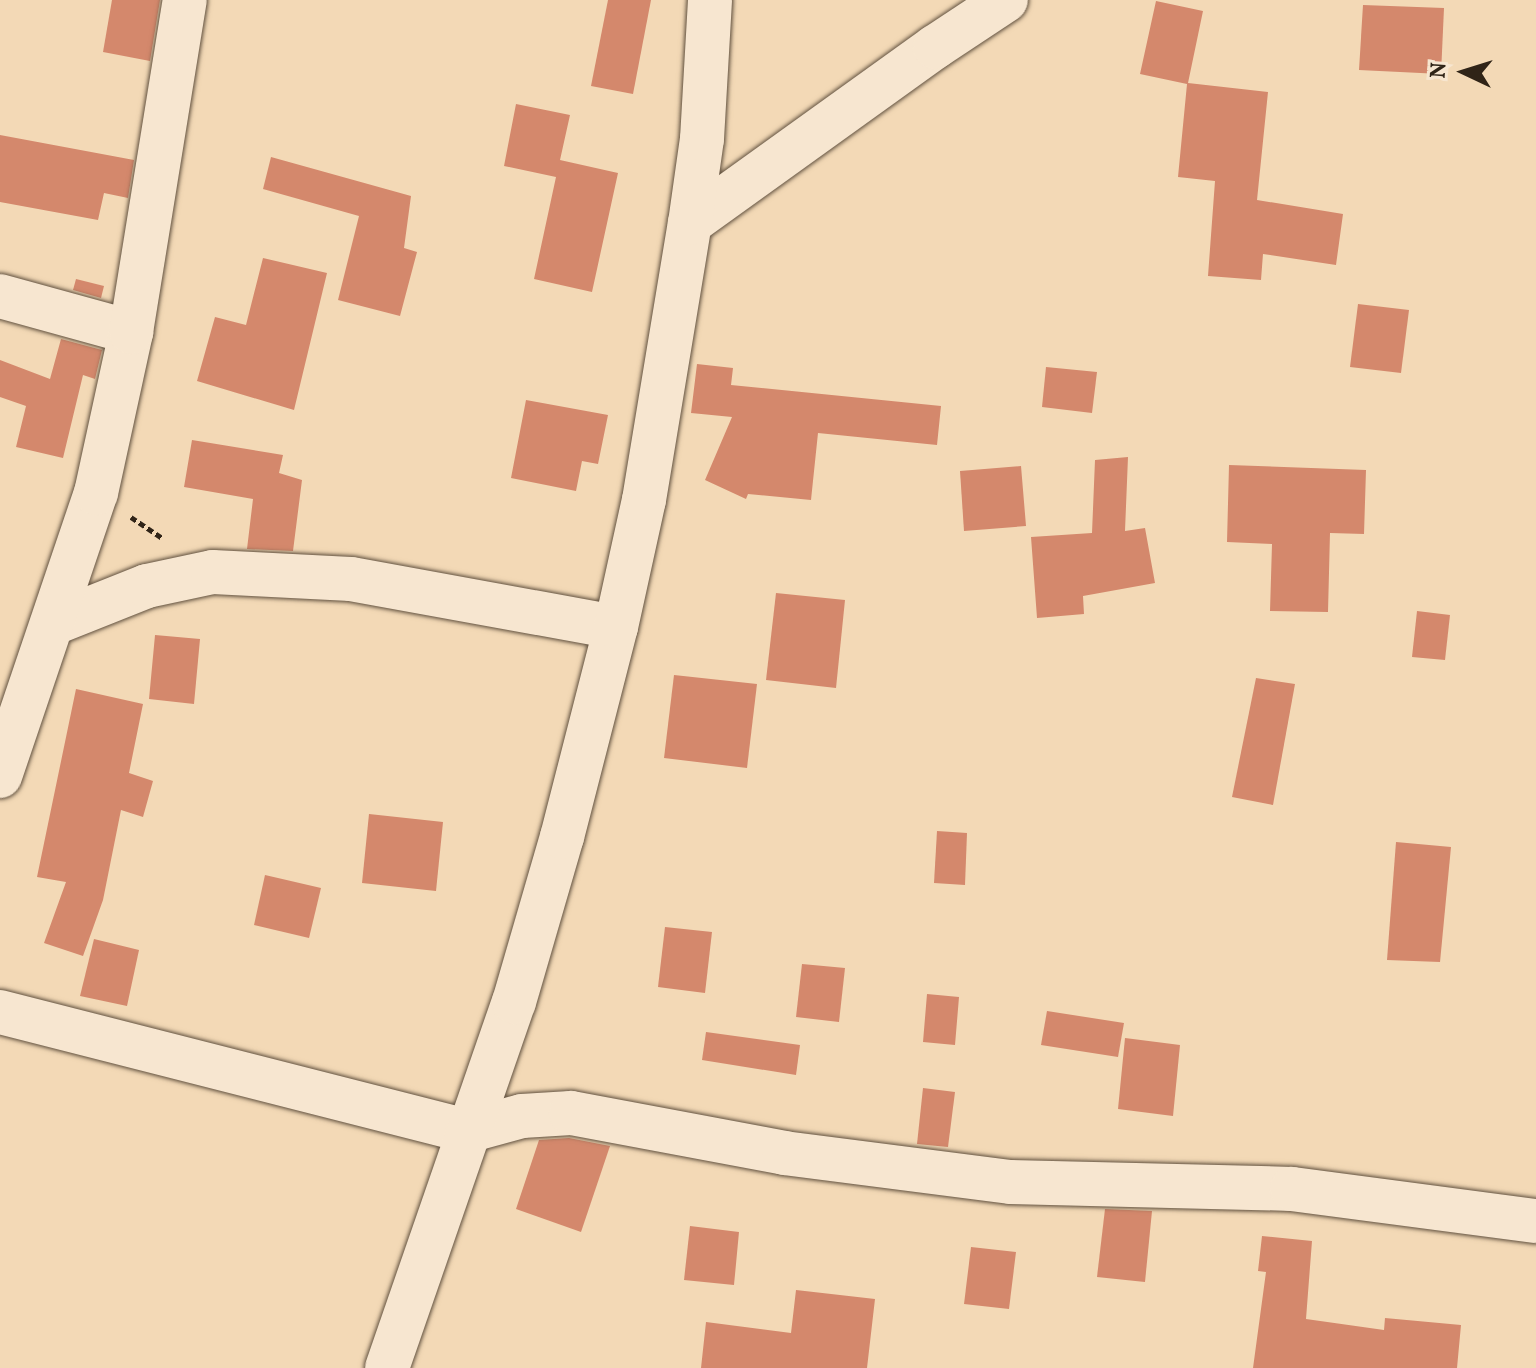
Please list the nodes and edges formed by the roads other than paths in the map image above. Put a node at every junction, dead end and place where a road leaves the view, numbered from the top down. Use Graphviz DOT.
graph roads {
  1 [pos="185,0"];
  2 [pos="710,0"];
  3 [pos="1006,0"];
  4 [pos="690,223"];
  5 [pos="0,296"];
  6 [pos="131,332"];
  7 [pos="54,623"];
  8 [pos="616,627"];
  9 [pos="0,776"];
  10 [pos="0,1012"];
  11 [pos="467,1131"];
  12 [pos="1536,1221"];
  13 [pos="387,1368"];
  1 -- 6 [label="street"];
  2 -- 4 [label="street"];
  3 -- 4 [label="street"];
  4 -- 8 [label="street"];
  5 -- 6 [label="street"];
  6 -- 7 [label="street"];
  7 -- 8 [label="street"];
  7 -- 9 [label="street"];
  8 -- 11 [label="street"];
  10 -- 11 [label="street"];
  11 -- 12 [label="street"];
  11 -- 13 [label="street"];
}
